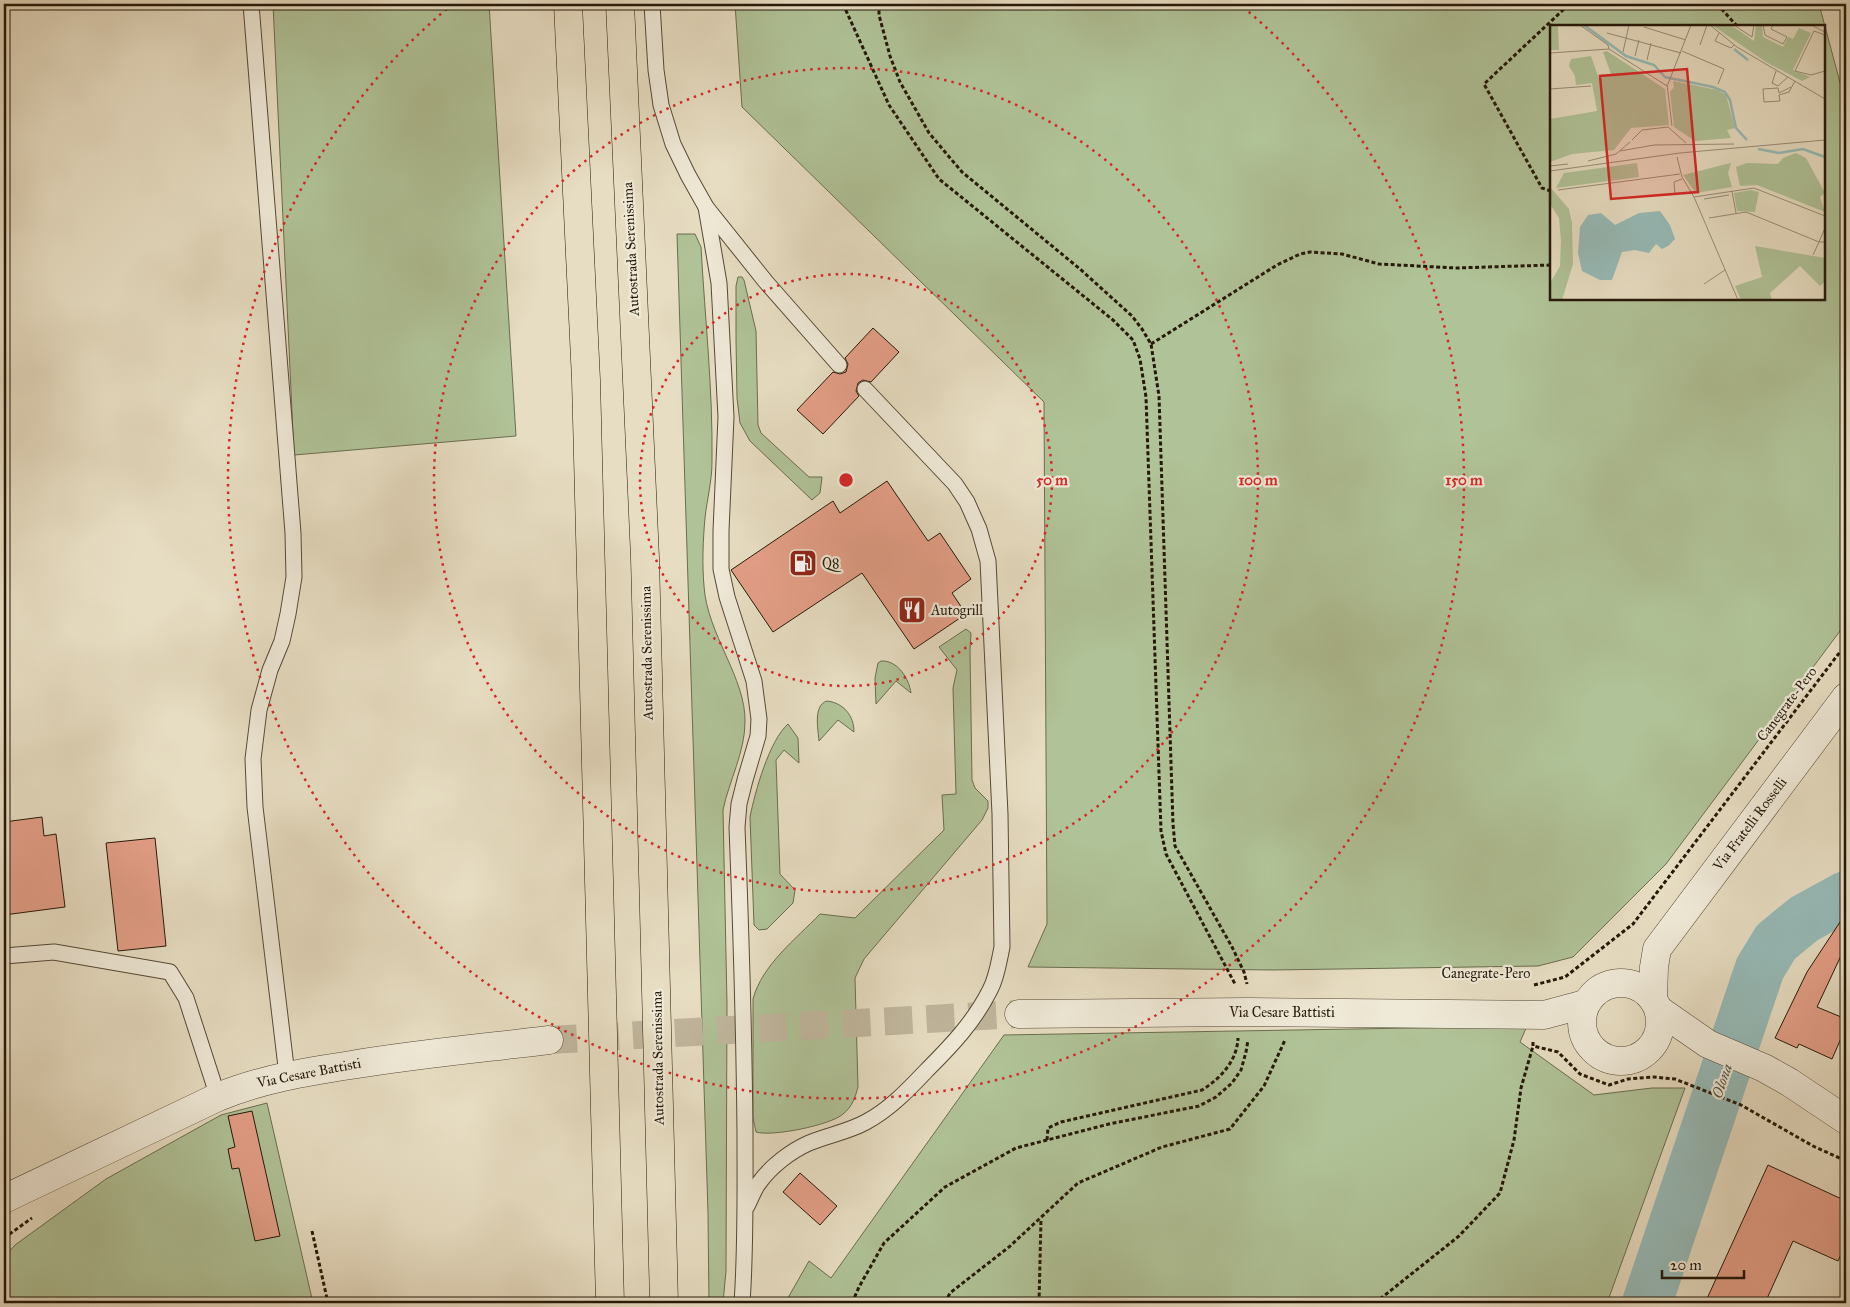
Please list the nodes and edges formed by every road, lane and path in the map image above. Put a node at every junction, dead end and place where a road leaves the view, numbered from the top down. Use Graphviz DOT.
graph roads {
  1 [pos="251,4"];
  2 [pos="568,4"];
  3 [pos="620,4"];
  4 [pos="652,4"];
  5 [pos="844,4"];
  6 [pos="879,4"];
  7 [pos="1585,4"];
  8 [pos="1717,4"];
  9 [pos="1736,25"];
  10 [pos="1550,191"];
  11 [pos="706,206"];
  12 [pos="1550,265"];
  13 [pos="1151,344"];
  14 [pos="839,365"];
  15 [pos="864,389"];
  16 [pos="1846,644"];
  17 [pos="1846,697"];
  18 [pos="1656,952"];
  19 [pos="4,956"];
  20 [pos="1226,983"];
  21 [pos="1235,983"];
  22 [pos="1618,983"];
  23 [pos="1246,984"];
  24 [pos="1256,984"];
  25 [pos="1526,985"];
  26 [pos="1237,988"];
  27 [pos="1247,991"];
  28 [pos="1585,1004"];
  29 [pos="1656,1004"];
  30 [pos="1298,1012"];
  31 [pos="1020,1014"];
  32 [pos="1540,1015"];
  33 [pos="1583,1033"];
  34 [pos="1238,1036"];
  35 [pos="1248,1037"];
  36 [pos="549,1040"];
  37 [pos="1708,1044"];
  38 [pos="1653,1045"];
  39 [pos="1533,1046"];
  40 [pos="288,1075"];
  41 [pos="218,1097"];
  42 [pos="1846,1120"];
  43 [pos="1047,1140"];
  44 [pos="1846,1161"];
  45 [pos="4,1199"];
  46 [pos="745,1210"];
  47 [pos="1041,1218"];
  48 [pos="312,1231"];
  49 [pos="328,1303"];
  50 [pos="610,1303"];
  51 [pos="664,1303"];
  52 [pos="742,1303"];
  53 [pos="852,1303"];
  54 [pos="946,1303"];
  55 [pos="1039,1303"];
  56 [pos="1375,1303"];
  1 -- 40 [label="lane"];
  2 -- 50 [label="highway"];
  3 -- 51 [label="highway, Autostrada Serenissima"];
  4 -- 11 [label="lane"];
  5 -- 21 [label="path"];
  6 -- 13 [label="path"];
  7 -- 10 [label="path"];
  8 -- 9 [label="path"];
  11 -- 14 [label="lane"];
  11 -- 46 [label="lane"];
  12 -- 13 [label="path"];
  13 -- 23 [label="path"];
  15 -- 46 [label="lane"];
  16 -- 25 [label="path, Canegrate-Pero"];
  17 -- 18 [label="street, Via Fratelli Rosselli"];
  18 -- 22 [label="street, Via Fratelli Rosselli"];
  18 -- 29 [label="street, Via Fratelli Rosselli"];
  19 -- 41 [label="lane"];
  20 -- 21 [label="path"];
  21 -- 23 [label="path"];
  21 -- 26 [label="path"];
  22 -- 28 [label="street"];
  22 -- 29 [label="street"];
  23 -- 24 [label="path"];
  23 -- 27 [label="path"];
  28 -- 32 [label="street, Via Cesare Battisti"];
  28 -- 33 [label="street"];
  29 -- 37 [label="street"];
  29 -- 38 [label="street"];
  30 -- 31 [label="street, Via Cesare Battisti"];
  30 -- 32 [label="street, Via Cesare Battisti"];
  30 -- 47 [label="path"];
  32 -- 33 [label="street, Via Cesare Battisti"];
  32 -- 39 [label="path"];
  33 -- 38 [label="street"];
  34 -- 43 [label="path"];
  35 -- 43 [label="path"];
  36 -- 40 [label="street, Via Cesare Battisti"];
  37 -- 38 [label="street"];
  37 -- 42 [label="street"];
  39 -- 44 [label="path"];
  39 -- 56 [label="path"];
  40 -- 41 [label="street, Via Cesare Battisti"];
  41 -- 45 [label="street, Via Cesare Battisti"];
  43 -- 53 [label="path"];
  46 -- 52 [label="lane"];
  47 -- 54 [label="path"];
  47 -- 55 [label="path"];
  48 -- 49 [label="path"];
}
